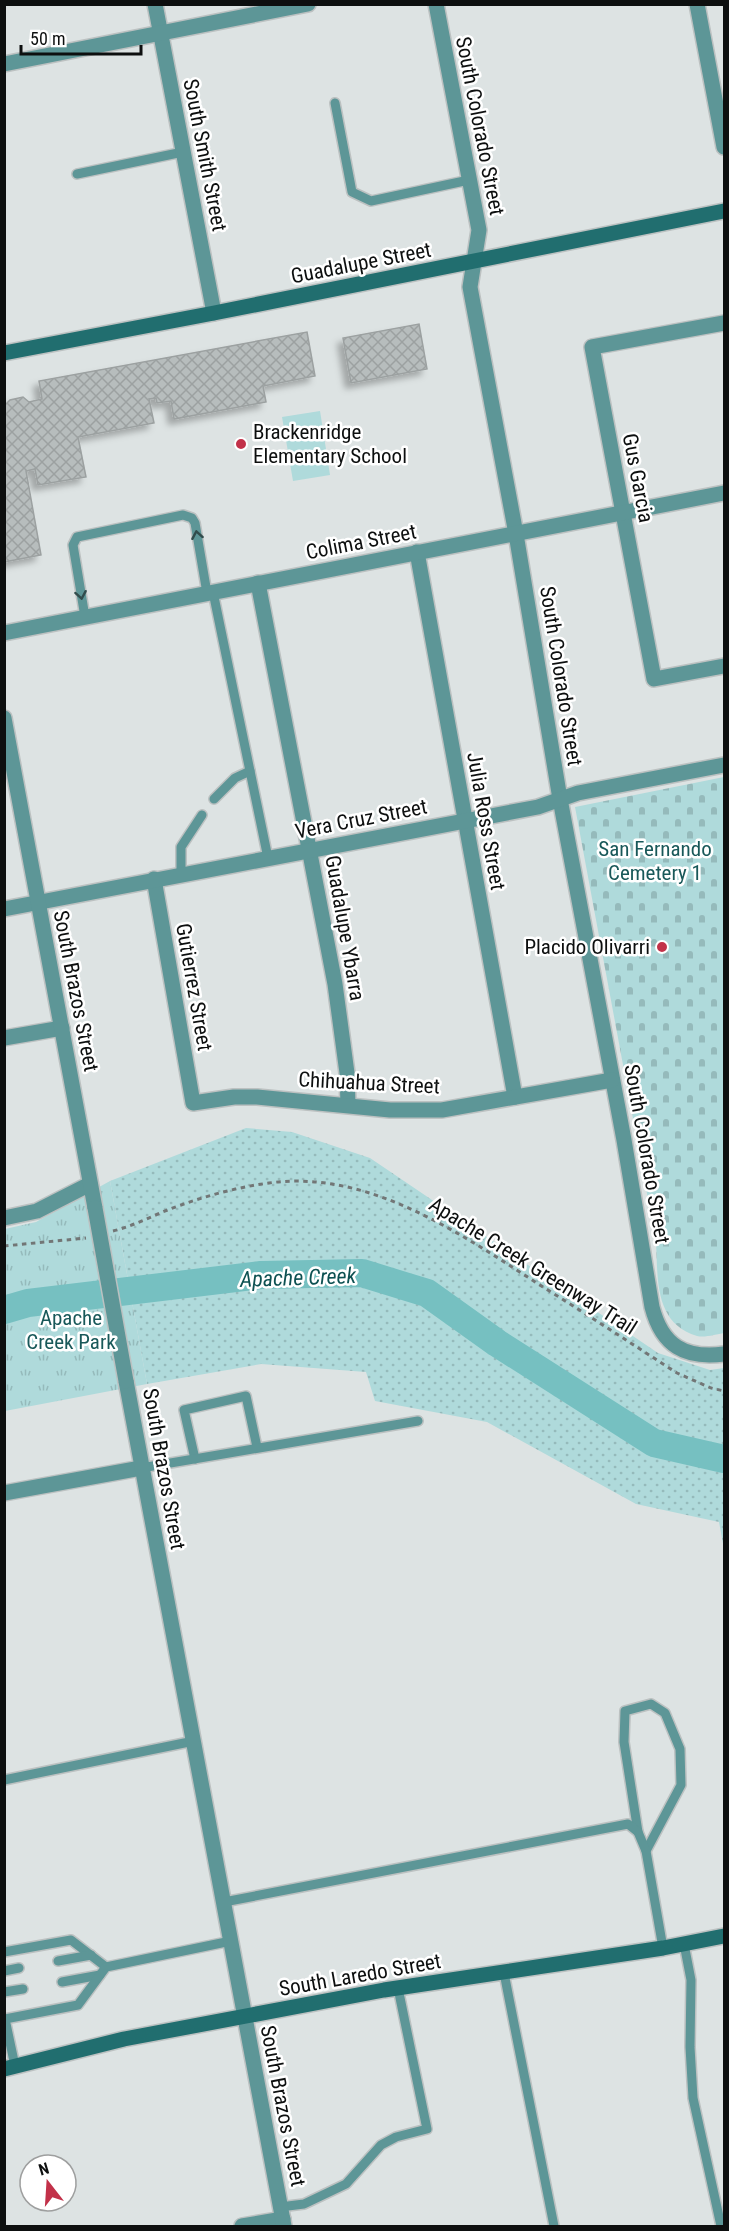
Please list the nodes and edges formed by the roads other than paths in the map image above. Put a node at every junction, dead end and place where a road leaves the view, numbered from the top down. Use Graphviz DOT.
graph roads {
  1 [pos="154,4"];
  2 [pos="436,4"];
  3 [pos="697,4"];
  4 [pos="298,5"];
  5 [pos="160,34"];
  6 [pos="4,64"];
  7 [pos="719,93"];
  8 [pos="335,103"];
  9 [pos="723,131"];
  10 [pos="724,147"];
  11 [pos="183,152"];
  12 [pos="77,174"];
  13 [pos="469,180"];
  14 [pos="724,212"];
  15 [pos="474,261"];
  16 [pos="214,313"];
  17 [pos="724,323"];
  18 [pos="4,352"];
  19 [pos="724,493"];
  20 [pos="623,512"];
  21 [pos="516,534"];
  22 [pos="417,552"];
  23 [pos="258,583"];
  24 [pos="210,592"];
  25 [pos="85,617"];
  26 [pos="4,633"];
  27 [pos="724,666"];
  28 [pos="4,718"];
  29 [pos="724,765"];
  30 [pos="250,771"];
  31 [pos="214,799"];
  32 [pos="560,799"];
  33 [pos="202,815"];
  34 [pos="464,821"];
  35 [pos="310,850"];
  36 [pos="268,858"];
  37 [pos="182,874"];
  38 [pos="154,879"];
  39 [pos="38,903"];
  40 [pos="4,909"];
  41 [pos="62,1028"];
  42 [pos="4,1038"];
  43 [pos="612,1080"];
  44 [pos="515,1097"];
  45 [pos="193,1103"];
  46 [pos="348,1105"];
  47 [pos="90,1184"];
  48 [pos="4,1218"];
  49 [pos="724,1354"];
  50 [pos="418,1420"];
  51 [pos="257,1447"];
  52 [pos="195,1459"];
  53 [pos="141,1468"];
  54 [pos="4,1493"];
  55 [pos="194,1741"];
  56 [pos="4,1780"];
  57 [pos="638,1832"];
  58 [pos="646,1851"];
  59 [pos="224,1902"];
  60 [pos="724,1936"];
  61 [pos="231,1941"];
  62 [pos="684,1944"];
  63 [pos="663,1948"];
  64 [pos="4,1952"];
  65 [pos="91,1955"];
  66 [pos="58,1961"];
  67 [pos="106,1967"];
  68 [pos="20,1968"];
  69 [pos="4,1971"];
  70 [pos="504,1973"];
  71 [pos="100,1975"];
  72 [pos="62,1982"];
  73 [pos="398,1988"];
  74 [pos="23,1989"];
  75 [pos="4,1992"];
  76 [pos="245,2017"];
  77 [pos="5,2018"];
  78 [pos="10,2067"];
  79 [pos="721,2211"];
  80 [pos="282,2217"];
  81 [pos="242,2226"];
  82 [pos="554,2226"];
  83 [pos="721,2226"];
  1 -- 5 [label="street, South Smith Street"];
  2 -- 13 [label="street, South Colorado Street"];
  3 -- 7 [label="street"];
  4 -- 5 [label="street"];
  5 -- 6 [label="street"];
  5 -- 11 [label="street, South Smith Street"];
  7 -- 9 [label="street"];
  8 -- 13 [label="lane"];
  9 -- 10 [label="street"];
  11 -- 12 [label="lane"];
  11 -- 16 [label="street, South Smith Street"];
  13 -- 15 [label="street, South Colorado Street"];
  14 -- 15 [label="main road, Guadalupe Street"];
  15 -- 16 [label="main road, Guadalupe Street"];
  15 -- 21 [label="street, South Colorado Street"];
  16 -- 18 [label="main road, Guadalupe Street"];
  17 -- 20 [label="street, Gus Garcia"];
  19 -- 20 [label="street, Colima Street"];
  20 -- 21 [label="street, Colima Street"];
  20 -- 27 [label="street, Gus Garcia"];
  21 -- 22 [label="street, Colima Street"];
  21 -- 32 [label="street, South Colorado Street"];
  22 -- 23 [label="street, Colima Street"];
  22 -- 34 [label="street, Julia Ross Street"];
  23 -- 24 [label="street, Colima Street"];
  23 -- 35 [label="street, Guadalupe Ybarra"];
  24 -- 25 [label="street, Colima Street"];
  24 -- 25 [label="lane, one-way"];
  24 -- 30 [label="lane"];
  25 -- 26 [label="street, Colima Street"];
  28 -- 39 [label="street, South Brazos Street"];
  29 -- 32 [label="street, Vera Cruz Street"];
  30 -- 31 [label="lane"];
  30 -- 36 [label="lane"];
  32 -- 34 [label="street, Vera Cruz Street"];
  32 -- 43 [label="street, South Colorado Street"];
  33 -- 37 [label="lane"];
  34 -- 35 [label="street, Vera Cruz Street"];
  34 -- 44 [label="street, Julia Ross Street"];
  35 -- 36 [label="street, Vera Cruz Street"];
  35 -- 46 [label="street, Guadalupe Ybarra"];
  36 -- 37 [label="street, Vera Cruz Street"];
  37 -- 38 [label="street, Vera Cruz Street"];
  38 -- 39 [label="street, Vera Cruz Street"];
  38 -- 45 [label="street, Gutierrez Street"];
  39 -- 40 [label="street, Vera Cruz Street"];
  39 -- 41 [label="street, South Brazos Street"];
  41 -- 42 [label="street"];
  41 -- 47 [label="street, South Brazos Street"];
  43 -- 44 [label="street, Chihuahua Street"];
  43 -- 49 [label="street, South Colorado Street"];
  44 -- 46 [label="street, Chihuahua Street"];
  45 -- 46 [label="street, Chihuahua Street"];
  47 -- 48 [label="street"];
  47 -- 53 [label="street, South Brazos Street, bridge"];
  50 -- 51 [label="lane"];
  51 -- 52 [label="lane"];
  51 -- 52 [label="lane"];
  52 -- 53 [label="lane"];
  53 -- 54 [label="street"];
  53 -- 55 [label="street, South Brazos Street"];
  55 -- 56 [label="lane"];
  55 -- 59 [label="street, South Brazos Street"];
  57 -- 58 [label="lane"];
  57 -- 58 [label="lane"];
  57 -- 59 [label="lane"];
  58 -- 63 [label="lane"];
  59 -- 61 [label="street, South Brazos Street"];
  60 -- 62 [label="main road, South Laredo Street"];
  61 -- 67 [label="lane"];
  61 -- 76 [label="street, South Brazos Street"];
  62 -- 63 [label="main road, South Laredo Street"];
  62 -- 79 [label="lane"];
  63 -- 70 [label="main road, South Laredo Street"];
  64 -- 65 [label="lane"];
  65 -- 66 [label="lane"];
  65 -- 67 [label="lane"];
  67 -- 71 [label="lane"];
  68 -- 69 [label="lane"];
  70 -- 73 [label="main road, South Laredo Street"];
  70 -- 82 [label="lane"];
  71 -- 72 [label="lane"];
  71 -- 77 [label="lane"];
  73 -- 76 [label="main road, South Laredo Street"];
  73 -- 80 [label="lane"];
  74 -- 75 [label="lane"];
  76 -- 78 [label="main road, South Laredo Street"];
  76 -- 80 [label="street, South Brazos Street"];
  77 -- 78 [label="lane"];
  79 -- 83 [label="lane"];
  80 -- 81 [label="street"];
}
